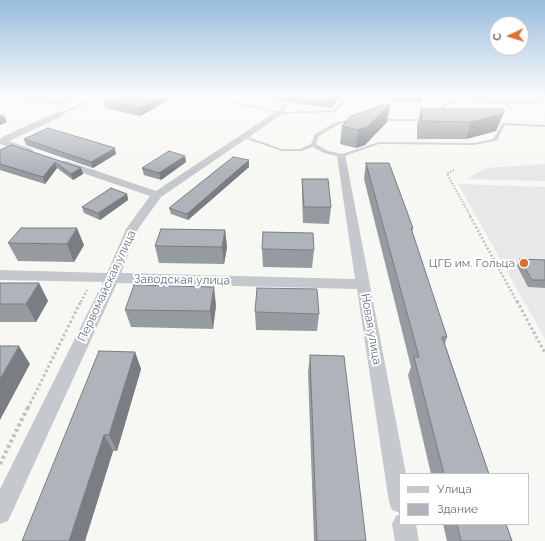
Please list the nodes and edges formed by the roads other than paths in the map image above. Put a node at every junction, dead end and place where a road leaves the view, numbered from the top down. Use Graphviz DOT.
graph roads {
  1 [pos="46,120"];
  2 [pos="269,120"];
  3 [pos="353,120"];
  4 [pos="523,120"];
  5 [pos="529,125"];
  6 [pos="545,126"];
  7 [pos="243,137"];
  8 [pos="313,145"];
  9 [pos="39,155"];
  10 [pos="342,156"];
  11 [pos="54,160"];
  12 [pos="158,195"];
  13 [pos="0,275"];
  14 [pos="112,278"];
  15 [pos="363,284"];
  16 [pos="399,496"];
  17 [pos="0,513"];
  18 [pos="404,525"];
  19 [pos="407,541"];
  1 -- 9 [label="street"];
  2 -- 7 [label="street, Первомайская улица"];
  3 -- 8 [label="lane"];
  4 -- 5 [label="lane"];
  5 -- 6 [label="lane"];
  5 -- 10 [label="lane"];
  7 -- 8 [label="lane"];
  7 -- 12 [label="street, Первомайская улица"];
  8 -- 10 [label="lane"];
  10 -- 15 [label="street, Новая улица"];
  11 -- 12 [label="street"];
  12 -- 14 [label="street, Первомайская улица"];
  13 -- 14 [label="street, Заводская улица"];
  14 -- 15 [label="street, Заводская улица"];
  14 -- 17 [label="street, Первомайская улица"];
  15 -- 16 [label="street, Новая улица"];
  18 -- 19 [label="street"];
}
